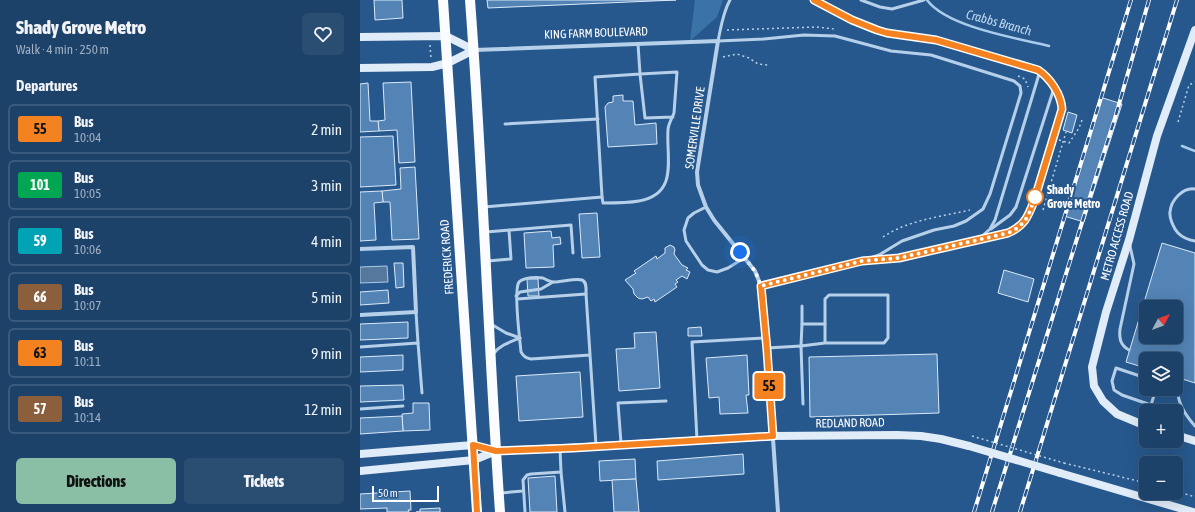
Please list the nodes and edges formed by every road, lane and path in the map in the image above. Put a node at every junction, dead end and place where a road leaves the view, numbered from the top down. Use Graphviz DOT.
graph roads {
  1 [pos="444,0"];
  2 [pos="470,0"];
  3 [pos="730,0"];
  4 [pos="814,0"];
  5 [pos="861,0"];
  6 [pos="924,0"];
  7 [pos="727,30"];
  8 [pos="836,30"];
  9 [pos="1195,30"];
  10 [pos="446,36"];
  11 [pos="360,37"];
  12 [pos="718,40"];
  13 [pos="430,41"];
  14 [pos="638,44"];
  15 [pos="474,50"];
  16 [pos="723,57"];
  17 [pos="432,61"];
  18 [pos="448,63"];
  19 [pos="768,65"];
  20 [pos="360,68"];
  21 [pos="1040,71"];
  22 [pos="640,74"];
  23 [pos="1015,75"];
  24 [pos="1195,82"];
  25 [pos="1054,88"];
  26 [pos="1027,91"];
  27 [pos="673,117"];
  28 [pos="598,119"];
  29 [pos="1082,120"];
  30 [pos="1178,122"];
  31 [pos="505,124"];
  32 [pos="1066,132"];
  33 [pos="1063,141"];
  34 [pos="1195,189"];
  35 [pos="602,197"];
  36 [pos="482,207"];
  37 [pos="706,207"];
  38 [pos="972,210"];
  39 [pos="1043,210"];
  40 [pos="990,229"];
  41 [pos="509,230"];
  42 [pos="484,232"];
  43 [pos="883,237"];
  44 [pos="979,239"];
  45 [pos="1129,240"];
  46 [pos="1195,241"];
  47 [pos="360,249"];
  48 [pos="573,253"];
  49 [pos="744,258"];
  50 [pos="486,261"];
  51 [pos="862,261"];
  52 [pos="553,282"];
  53 [pos="761,286"];
  54 [pos="586,294"];
  55 [pos="516,298"];
  56 [pos="802,306"];
  57 [pos="416,312"];
  58 [pos="360,315"];
  59 [pos="489,323"];
  60 [pos="802,324"];
  61 [pos="825,324"];
  62 [pos="520,338"];
  63 [pos="766,338"];
  64 [pos="418,343"];
  65 [pos="825,343"];
  66 [pos="360,346"];
  67 [pos="801,346"];
  68 [pos="767,348"];
  69 [pos="1130,350"];
  70 [pos="590,355"];
  71 [pos="490,357"];
  72 [pos="1139,376"];
  73 [pos="422,393"];
  74 [pos="1154,396"];
  75 [pos="1179,396"];
  76 [pos="666,401"];
  77 [pos="803,404"];
  78 [pos="403,406"];
  79 [pos="360,409"];
  80 [pos="1139,423"];
  81 [pos="1195,426"];
  82 [pos="773,436"];
  83 [pos="972,436"];
  84 [pos="1183,437"];
  85 [pos="697,441"];
  86 [pos="1195,441"];
  87 [pos="473,445"];
  88 [pos="621,445"];
  89 [pos="597,447"];
  90 [pos="560,448"];
  91 [pos="496,451"];
  92 [pos="360,454"];
  93 [pos="474,460"];
  94 [pos="360,471"];
  95 [pos="561,472"];
  96 [pos="1139,481"];
  97 [pos="523,491"];
  98 [pos="499,493"];
  99 [pos="1183,493"];
  100 [pos="1195,497"];
  101 [pos="477,512"];
  102 [pos="500,512"];
  103 [pos="525,512"];
  104 [pos="565,512"];
  105 [pos="778,512"];
  106 [pos="1193,512"];
  1 -- 10 [label="main road, FREDERICK ROAD"];
  2 -- 15 [label="main road"];
  3 -- 12 [label="lane"];
  4 -- 21 [label="lane"];
  5 -- 6 [label="lane"];
  7 -- 8 [label="path"];
  9 -- 45 [label="main road, METRO ACCESS ROAD"];
  10 -- 11 [label="main road, KING FARM BOULEVARD"];
  10 -- 15 [label="main road, KING FARM BOULEVARD"];
  10 -- 18 [label="main road, FREDERICK ROAD"];
  12 -- 14 [label="street, KING FARM BOULEVARD"];
  12 -- 37 [label="street, SOMERVILLE DRIVE"];
  12 -- 51 [label="lane"];
  13 -- 17 [label="path"];
  14 -- 15 [label="street, KING FARM BOULEVARD"];
  14 -- 22 [label="lane"];
  15 -- 18 [label="main road, KING FARM BOULEVARD"];
  15 -- 36 [label="main road"];
  16 -- 19 [label="path"];
  18 -- 20 [label="main road, KING FARM BOULEVARD"];
  18 -- 87 [label="main road, FREDERICK ROAD"];
  21 -- 25 [label="lane"];
  21 -- 40 [label="lane"];
  22 -- 27 [label="lane"];
  22 -- 27 [label="lane"];
  22 -- 28 [label="lane"];
  23 -- 26 [label="path"];
  24 -- 30 [label="path"];
  25 -- 40 [label="lane"];
  25 -- 44 [label="lane"];
  27 -- 35 [label="lane"];
  28 -- 31 [label="lane"];
  28 -- 35 [label="lane"];
  29 -- 33 [label="path"];
  32 -- 33 [label="path"];
  33 -- 39 [label="path"];
  34 -- 46 [label="lane"];
  35 -- 36 [label="lane"];
  36 -- 42 [label="main road"];
  37 -- 49 [label="street, SOMERVILLE DRIVE"];
  37 -- 49 [label="lane"];
  38 -- 43 [label="path"];
  40 -- 44 [label="lane"];
  41 -- 42 [label="lane"];
  41 -- 48 [label="lane"];
  41 -- 50 [label="lane"];
  42 -- 50 [label="main road"];
  44 -- 51 [label="lane"];
  45 -- 69 [label="lane"];
  45 -- 80 [label="main road, METRO ACCESS ROAD"];
  47 -- 57 [label="street"];
  49 -- 53 [label="street, SOMERVILLE DRIVE"];
  50 -- 59 [label="main road"];
  51 -- 53 [label="lane"];
  52 -- 54 [label="lane"];
  52 -- 55 [label="lane"];
  52 -- 55 [label="lane"];
  53 -- 63 [label="street, SOMERVILLE DRIVE"];
  54 -- 55 [label="lane"];
  54 -- 70 [label="lane"];
  55 -- 62 [label="lane"];
  56 -- 60 [label="lane"];
  57 -- 58 [label="street"];
  57 -- 64 [label="lane"];
  59 -- 62 [label="lane"];
  59 -- 71 [label="main road"];
  60 -- 61 [label="lane"];
  60 -- 67 [label="lane"];
  61 -- 65 [label="lane"];
  61 -- 65 [label="lane"];
  62 -- 70 [label="lane"];
  62 -- 71 [label="lane"];
  63 -- 68 [label="street, SOMERVILLE DRIVE"];
  63 -- 85 [label="lane"];
  64 -- 66 [label="lane"];
  64 -- 73 [label="lane"];
  65 -- 67 [label="lane"];
  67 -- 68 [label="lane"];
  67 -- 77 [label="lane"];
  68 -- 82 [label="street, SOMERVILLE DRIVE"];
  70 -- 89 [label="lane"];
  71 -- 91 [label="main road"];
  72 -- 74 [label="lane"];
  75 -- 81 [label="lane"];
  76 -- 88 [label="lane"];
  78 -- 79 [label="lane"];
  82 -- 85 [label="main road, REDLAND ROAD"];
  82 -- 105 [label="street, SOMERVILLE DRIVE"];
  82 -- 106 [label="main road, REDLAND ROAD, bridge"];
  83 -- 96 [label="path, bridge"];
  84 -- 86 [label="main road"];
  85 -- 88 [label="main road, REDLAND ROAD"];
  87 -- 91 [label="main road"];
  87 -- 92 [label="main road"];
  87 -- 93 [label="main road, FREDERICK ROAD"];
  88 -- 89 [label="main road, REDLAND ROAD"];
  89 -- 90 [label="main road, REDLAND ROAD"];
  90 -- 91 [label="main road, REDLAND ROAD"];
  90 -- 95 [label="lane"];
  91 -- 93 [label="main road"];
  91 -- 98 [label="main road"];
  93 -- 94 [label="main road"];
  93 -- 101 [label="main road, FREDERICK ROAD"];
  95 -- 97 [label="lane"];
  95 -- 104 [label="lane"];
  97 -- 98 [label="lane"];
  97 -- 103 [label="lane"];
  98 -- 102 [label="main road"];
  99 -- 100 [label="path"];
}
